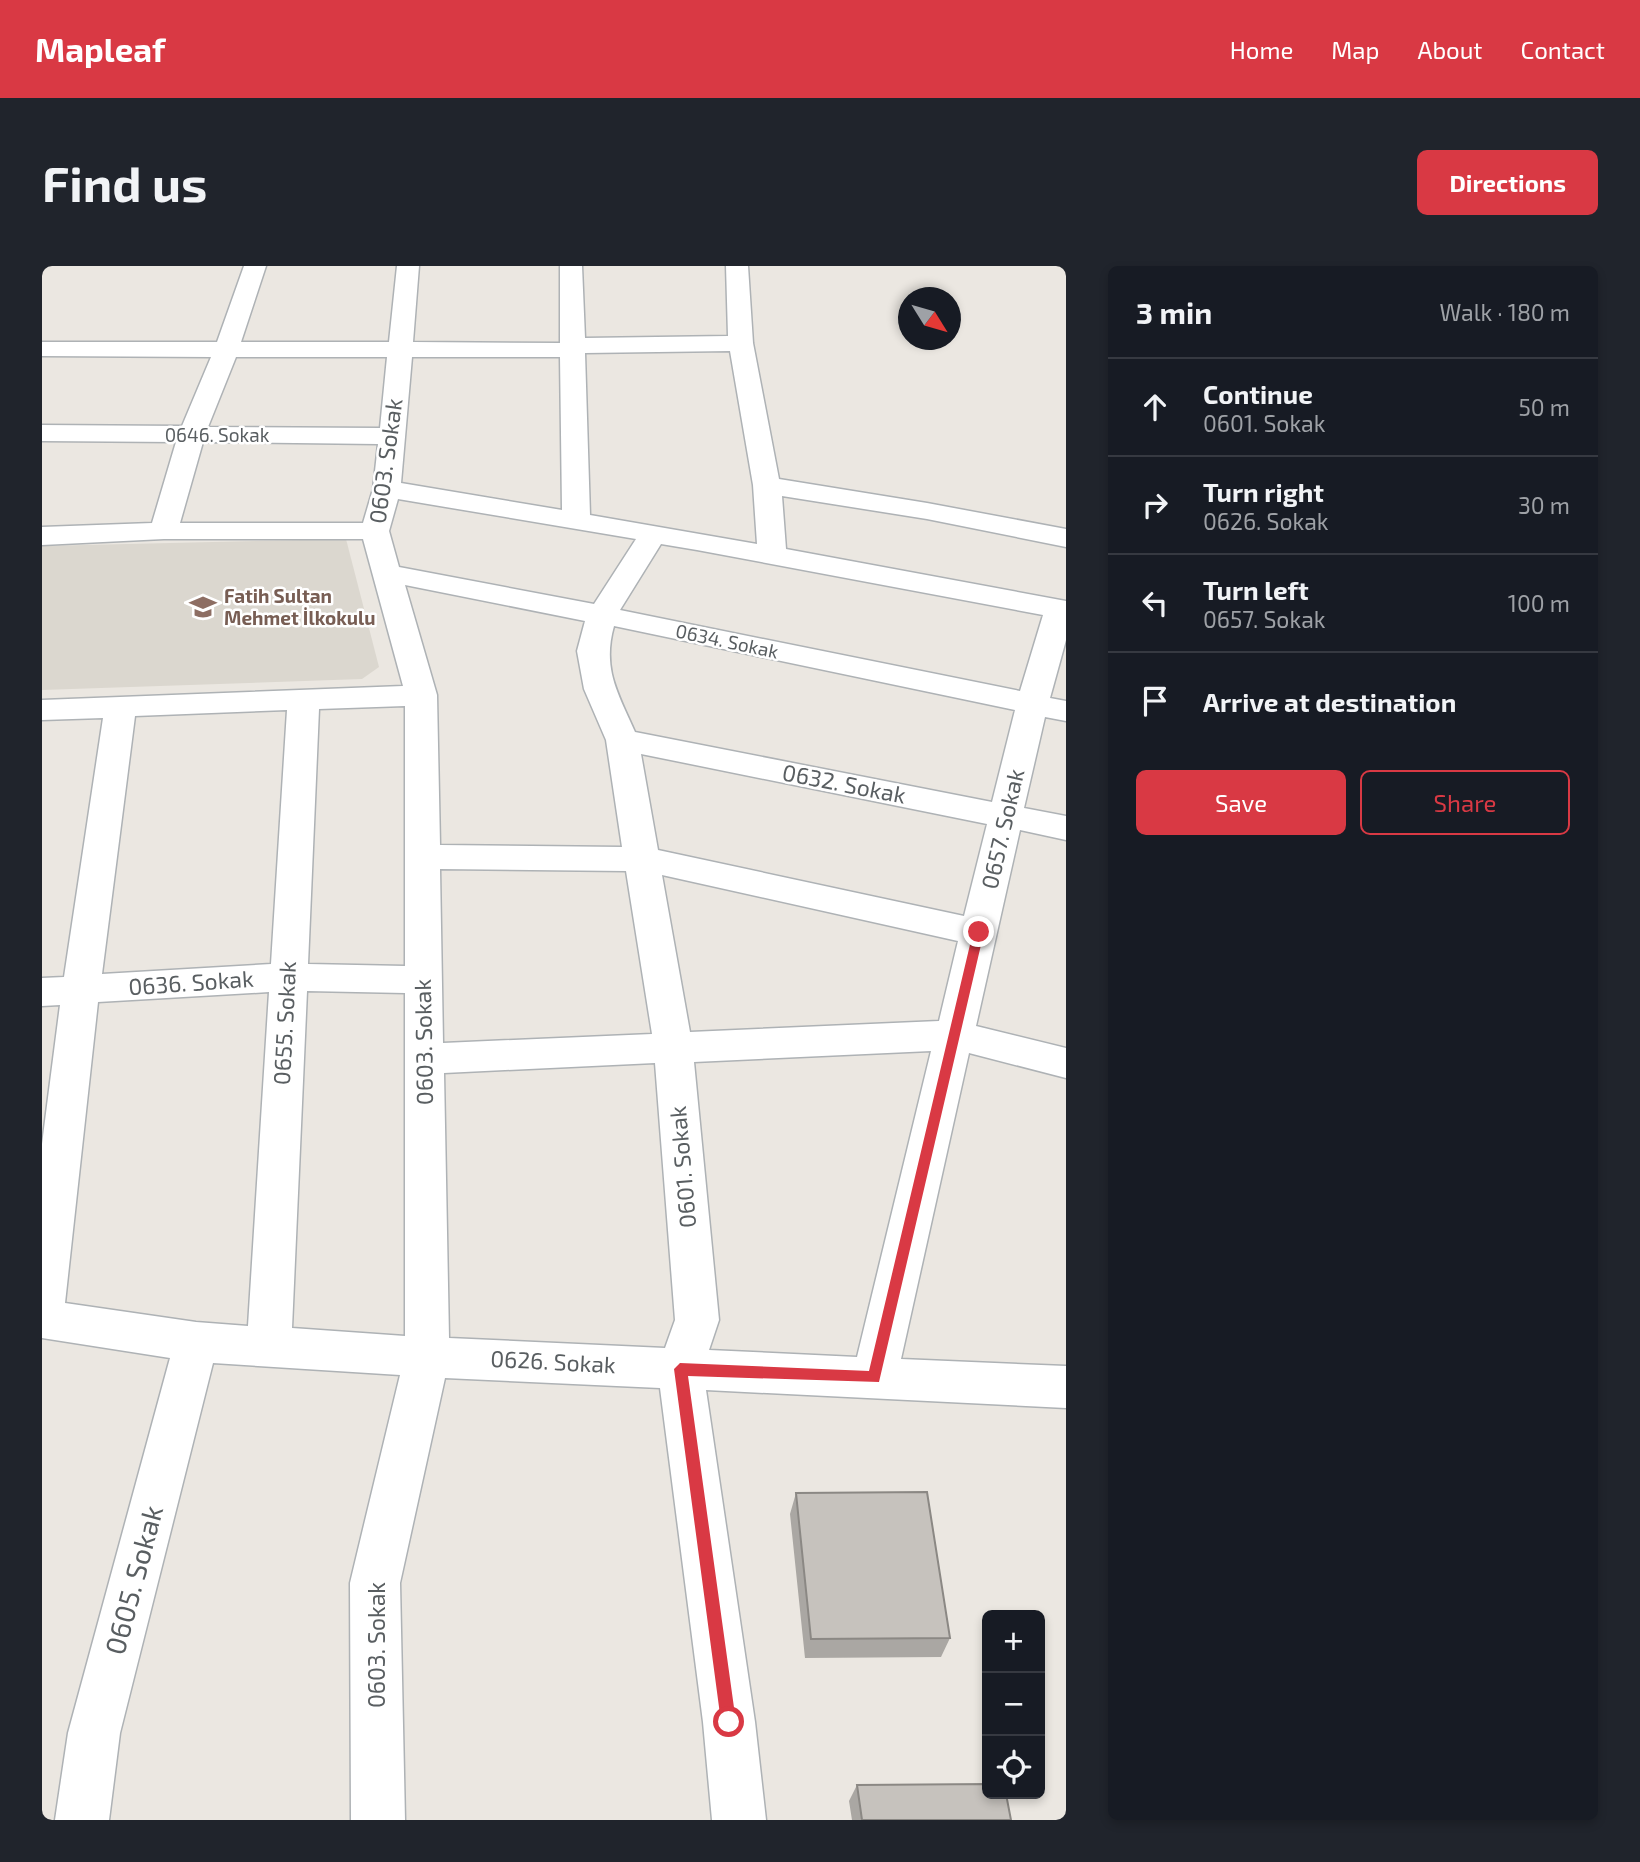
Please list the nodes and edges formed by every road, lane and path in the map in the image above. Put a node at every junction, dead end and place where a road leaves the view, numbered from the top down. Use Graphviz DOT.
graph roads {
  1 [pos="255,266"];
  2 [pos="408,266"];
  3 [pos="571,266"];
  4 [pos="737,266"];
  5 [pos="741,343"];
  6 [pos="573,348"];
  7 [pos="42,349"];
  8 [pos="226,351"];
  9 [pos="400,351"];
  10 [pos="42,433"];
  11 [pos="192,435"];
  12 [pos="392,436"];
  13 [pos="767,485"];
  14 [pos="387,489"];
  15 [pos="576,520"];
  16 [pos="163,531"];
  17 [pos="375,531"];
  18 [pos="653,534"];
  19 [pos="42,536"];
  20 [pos="1066,538"];
  21 [pos="772,555"];
  22 [pos="387,573"];
  23 [pos="1063,609"];
  24 [pos="601,615"];
  25 [pos="421,695"];
  26 [pos="304,699"];
  27 [pos="121,705"];
  28 [pos="1049,708"];
  29 [pos="42,710"];
  30 [pos="622,740"];
  31 [pos="1006,816"];
  32 [pos="1066,828"];
  33 [pos="422,857"];
  34 [pos="642,859"];
  35 [pos="979,932"];
  36 [pos="288,977"];
  37 [pos="423,980"];
  38 [pos="81,990"];
  39 [pos="42,992"];
  40 [pos="955,1035"];
  41 [pos="673,1048"];
  42 [pos="425,1059"];
  43 [pos="1066,1063"];
  44 [pos="42,1311"];
  45 [pos="42,1319"];
  46 [pos="196,1342"];
  47 [pos="269,1347"];
  48 [pos="427,1357"];
  49 [pos="680,1369"];
  50 [pos="874,1378"];
  51 [pos="1066,1387"];
  52 [pos="82,1820"];
  53 [pos="378,1820"];
  54 [pos="739,1820"];
  1 -- 8 [label="street"];
  2 -- 9 [label="street, 0603. Sokak"];
  3 -- 6 [label="street"];
  4 -- 5 [label="street"];
  5 -- 6 [label="street"];
  5 -- 13 [label="street"];
  6 -- 9 [label="street"];
  6 -- 15 [label="street"];
  7 -- 8 [label="street"];
  8 -- 9 [label="street"];
  8 -- 11 [label="street"];
  9 -- 12 [label="street, 0603. Sokak"];
  10 -- 11 [label="street, 0646. Sokak"];
  11 -- 12 [label="street, 0646. Sokak"];
  11 -- 16 [label="street"];
  12 -- 14 [label="street, 0603. Sokak"];
  13 -- 20 [label="street"];
  13 -- 21 [label="street"];
  14 -- 15 [label="street"];
  14 -- 17 [label="street, 0603. Sokak"];
  15 -- 18 [label="street"];
  16 -- 17 [label="street"];
  16 -- 19 [label="street"];
  17 -- 22 [label="street, 0603. Sokak"];
  18 -- 21 [label="street"];
  18 -- 24 [label="street, 0601. Sokak"];
  21 -- 23 [label="street"];
  22 -- 24 [label="street, 0634. Sokak"];
  22 -- 25 [label="street, 0603. Sokak"];
  23 -- 28 [label="street, 0657. Sokak"];
  24 -- 28 [label="street, 0634. Sokak"];
  24 -- 30 [label="street, 0601. Sokak"];
  25 -- 26 [label="street"];
  25 -- 33 [label="street, 0603. Sokak"];
  26 -- 27 [label="street"];
  26 -- 36 [label="street, 0655. Sokak"];
  27 -- 29 [label="street"];
  27 -- 38 [label="street"];
  28 -- 31 [label="street, 0657. Sokak"];
  30 -- 31 [label="street, 0632. Sokak"];
  30 -- 34 [label="street, 0601. Sokak"];
  31 -- 32 [label="street, 0632. Sokak"];
  31 -- 35 [label="street, 0657. Sokak"];
  33 -- 34 [label="street"];
  33 -- 37 [label="street, 0603. Sokak"];
  34 -- 35 [label="street"];
  34 -- 41 [label="street, 0601. Sokak"];
  35 -- 40 [label="street, 0657. Sokak"];
  36 -- 37 [label="street, 0636. Sokak"];
  36 -- 38 [label="street, 0636. Sokak"];
  36 -- 47 [label="street, 0655. Sokak"];
  37 -- 42 [label="street, 0603. Sokak"];
  38 -- 39 [label="street, 0636. Sokak"];
  38 -- 44 [label="street"];
  40 -- 41 [label="street"];
  40 -- 43 [label="street"];
  40 -- 50 [label="street, 0657. Sokak"];
  41 -- 42 [label="street"];
  41 -- 49 [label="street, 0601. Sokak"];
  42 -- 48 [label="street, 0603. Sokak"];
  45 -- 46 [label="street, 0626. Sokak"];
  46 -- 47 [label="street, 0626. Sokak"];
  46 -- 52 [label="street, 0605. Sokak"];
  47 -- 48 [label="street, 0626. Sokak"];
  48 -- 49 [label="street, 0626. Sokak"];
  48 -- 53 [label="street, 0603. Sokak"];
  49 -- 50 [label="street, 0626. Sokak"];
  49 -- 54 [label="street, 0601. Sokak"];
  50 -- 51 [label="street, 0626. Sokak"];
}
